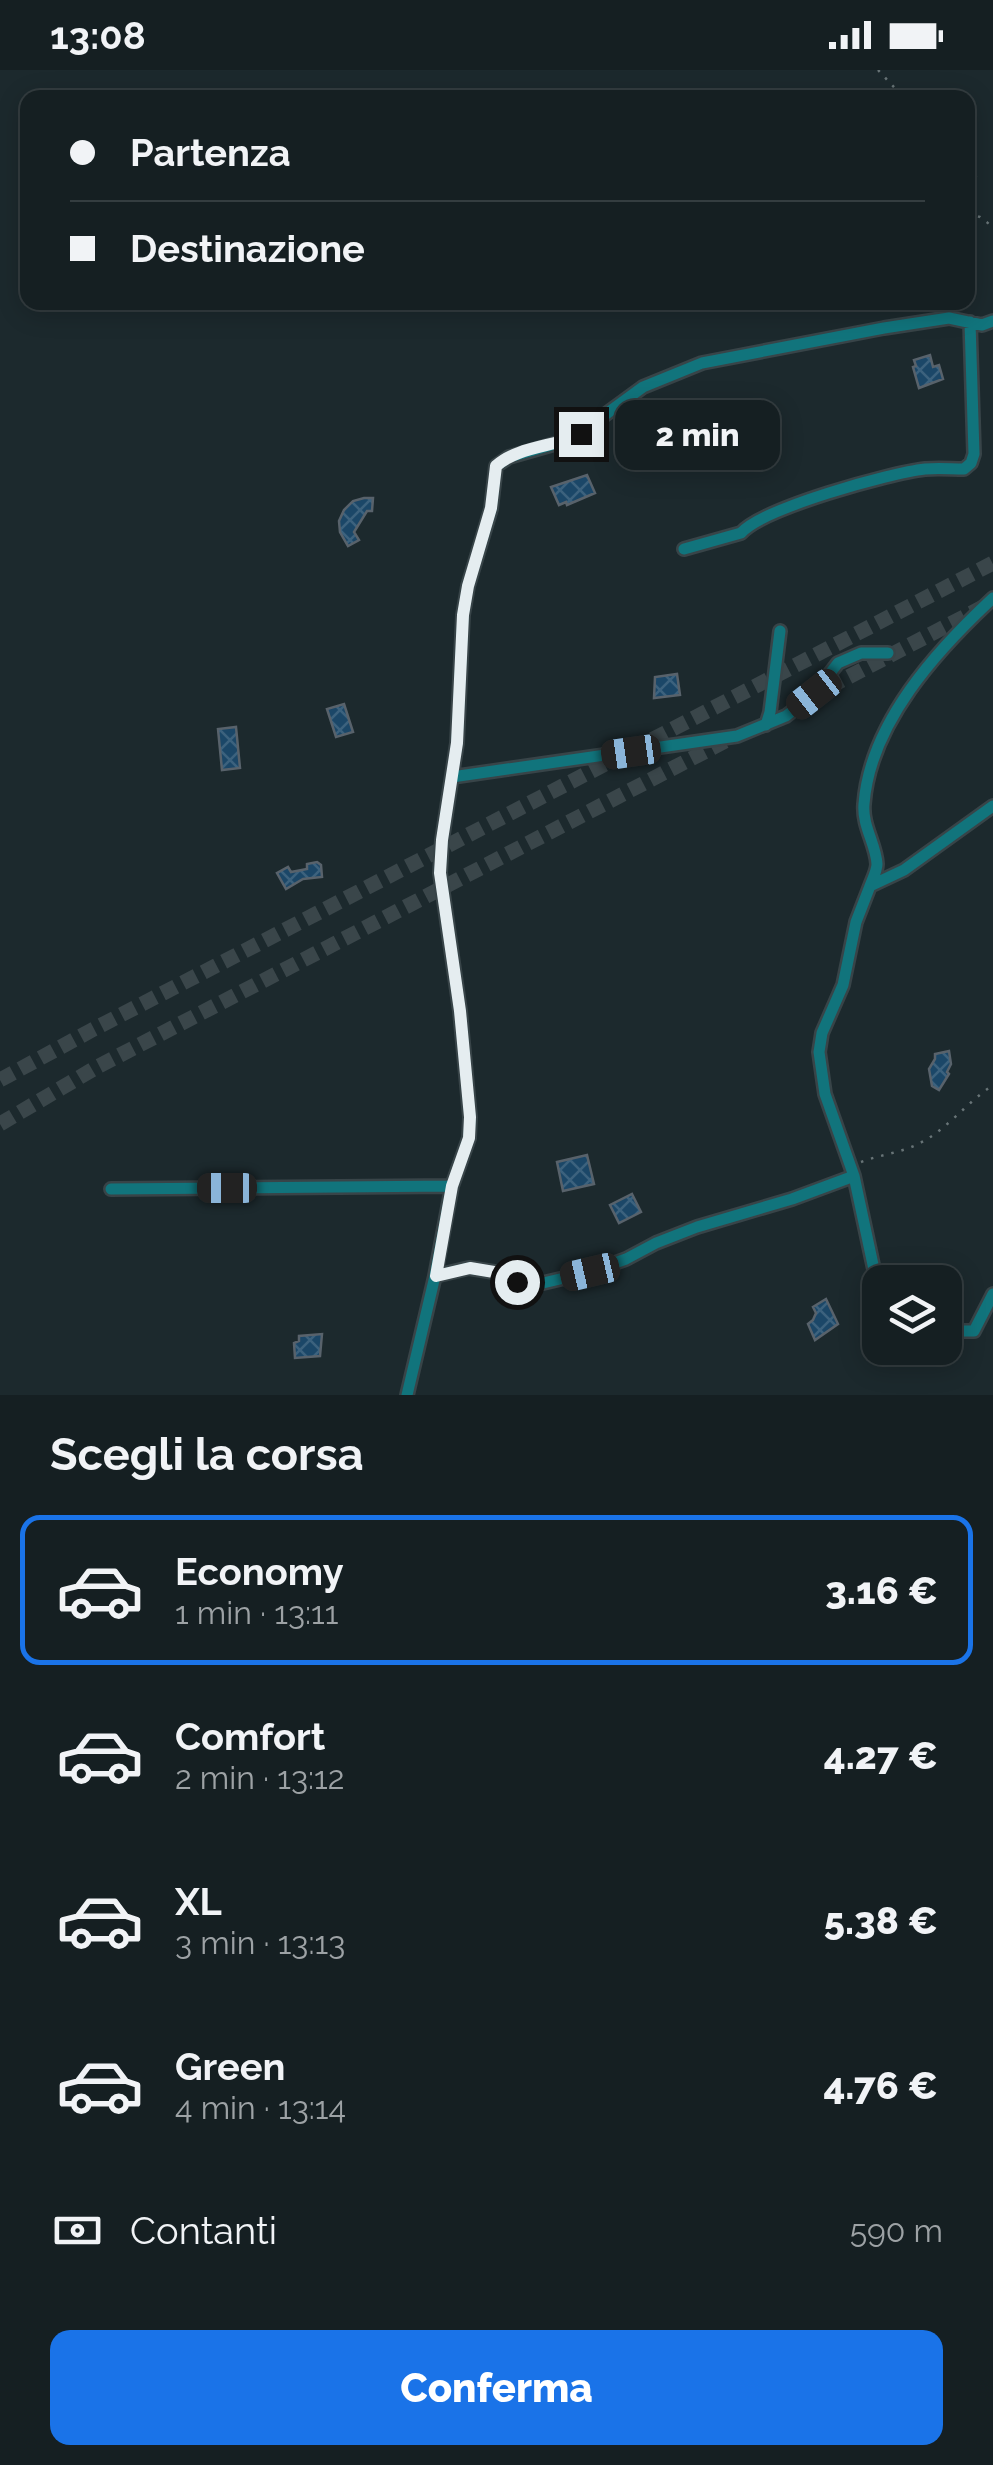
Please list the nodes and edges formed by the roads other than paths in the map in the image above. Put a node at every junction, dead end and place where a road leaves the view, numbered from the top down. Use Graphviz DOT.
graph roads {
  1 [pos="993,321"];
  2 [pos="970,322"];
  3 [pos="684,549"];
  4 [pos="993,598"];
  5 [pos="780,631"];
  6 [pos="888,653"];
  7 [pos="766,724"];
  8 [pos="452,777"];
  9 [pos="993,806"];
  10 [pos="870,886"];
  11 [pos="852,1172"];
  12 [pos="452,1186"];
  13 [pos="111,1190"];
  14 [pos="874,1265"];
  15 [pos="436,1276"];
  16 [pos="993,1294"];
  17 [pos="962,1331"];
  18 [pos="407,1395"];
  1 -- 2 [label="street"];
  2 -- 3 [label="street"];
  2 -- 8 [label="street"];
  4 -- 10 [label="street"];
  5 -- 7 [label="street"];
  6 -- 7 [label="street"];
  7 -- 8 [label="street"];
  8 -- 12 [label="street"];
  9 -- 10 [label="street"];
  10 -- 11 [label="street"];
  11 -- 14 [label="street"];
  11 -- 15 [label="street"];
  12 -- 13 [label="street"];
  12 -- 15 [label="street"];
  15 -- 18 [label="street"];
  16 -- 17 [label="street"];
}
